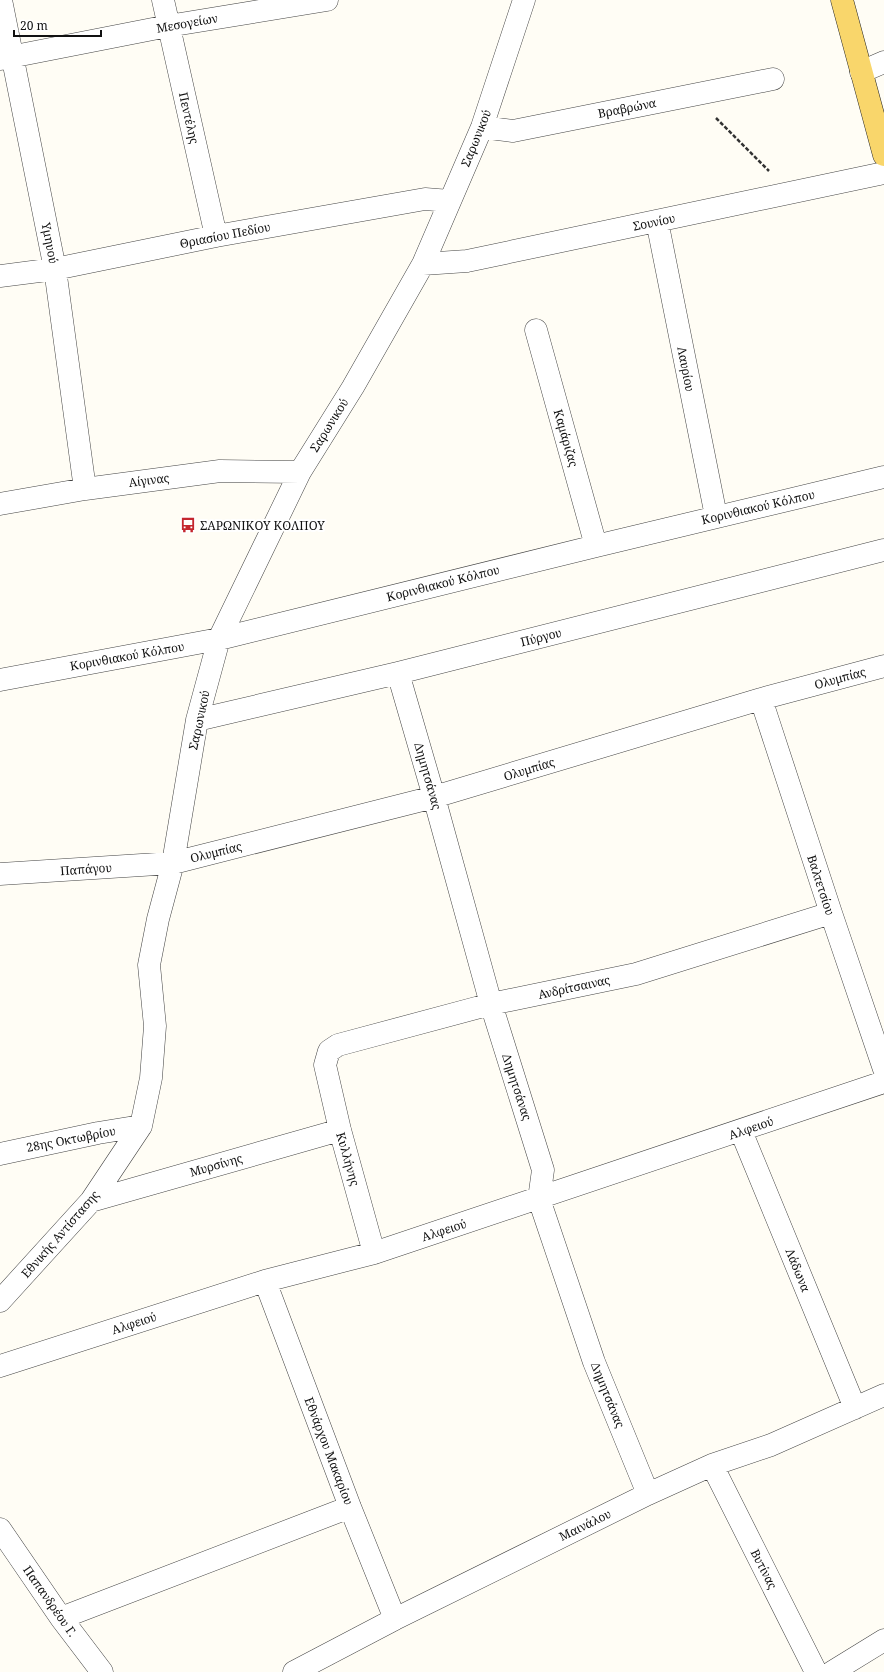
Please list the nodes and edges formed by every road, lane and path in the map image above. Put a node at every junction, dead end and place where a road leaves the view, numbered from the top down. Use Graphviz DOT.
graph roads {
  1 [pos="1,0"];
  2 [pos="163,0"];
  3 [pos="524,0"];
  4 [pos="842,0"];
  5 [pos="318,1"];
  6 [pos="168,26"];
  7 [pos="6,58"];
  8 [pos="884,62"];
  9 [pos="861,72"];
  10 [pos="773,79"];
  11 [pos="693,95"];
  12 [pos="482,127"];
  13 [pos="884,155"];
  14 [pos="884,173"];
  15 [pos="790,193"];
  16 [pos="450,201"];
  17 [pos="657,221"];
  18 [pos="216,236"];
  19 [pos="423,264"];
  20 [pos="55,269"];
  21 [pos="0,276"];
  22 [pos="536,330"];
  23 [pos="300,472"];
  24 [pos="884,477"];
  25 [pos="85,489"];
  26 [pos="0,504"];
  27 [pos="716,516"];
  28 [pos="596,546"];
  29 [pos="884,550"];
  30 [pos="219,639"];
  31 [pos="884,666"];
  32 [pos="398,673"];
  33 [pos="0,680"];
  34 [pos="761,699"];
  35 [pos="197,720"];
  36 [pos="434,797"];
  37 [pos="172,863"];
  38 [pos="0,874"];
  39 [pos="830,912"];
  40 [pos="491,1004"];
  41 [pos="325,1064"];
  42 [pos="884,1069"];
  43 [pos="884,1082"];
  44 [pos="141,1126"];
  45 [pos="340,1130"];
  46 [pos="741,1131"];
  47 [pos="0,1154"];
  48 [pos="539,1199"];
  49 [pos="91,1201"];
  50 [pos="374,1253"];
  51 [pos="265,1281"];
  52 [pos="0,1301"];
  53 [pos="0,1366"];
  54 [pos="884,1395"];
  55 [pos="855,1408"];
  56 [pos="712,1465"];
  57 [pos="648,1494"];
  58 [pos="350,1507"];
  59 [pos="0,1529"];
  60 [pos="61,1618"];
  61 [pos="395,1619"];
  62 [pos="884,1640"];
  63 [pos="102,1672"];
  64 [pos="294,1672"];
  65 [pos="816,1672"];
  66 [pos="832,1672"];
  1 -- 7 [label="street, Υμηυού"];
  2 -- 6 [label="street, Πεντέλης"];
  3 -- 12 [label="street, Σαρωνικού"];
  4 -- 9 [label="main road"];
  5 -- 6 [label="street, Μεσογείων"];
  6 -- 7 [label="street, Μεσογείων"];
  6 -- 18 [label="street, Πεντέλης"];
  7 -- 20 [label="street, Υμηυού"];
  8 -- 9 [label="street"];
  9 -- 13 [label="main road"];
  10 -- 11 [label="street, Βραβρώνα"];
  11 -- 12 [label="street, Βραβρώνα"];
  11 -- 15 [label="path"];
  12 -- 16 [label="street, Σαρωνικού"];
  14 -- 15 [label="street, Σουνίου"];
  15 -- 17 [label="street, Σουνίου"];
  16 -- 18 [label="street, Θριασίου Πεδίου"];
  16 -- 19 [label="street, Σαρωνικού"];
  17 -- 19 [label="street, Σουνίου"];
  17 -- 27 [label="street, Λαυρίου"];
  18 -- 20 [label="street, Θριασίου Πεδίου"];
  19 -- 23 [label="street, Σαρωνικού"];
  20 -- 21 [label="street, Θριασίου Πεδίου"];
  20 -- 25 [label="street, Υμηυού"];
  22 -- 28 [label="street, Καμάριζας"];
  23 -- 25 [label="street, Αίγινας"];
  23 -- 30 [label="street, Σαρωνικού"];
  24 -- 27 [label="street, Κορινθιακού Κόλπου"];
  25 -- 26 [label="street, Αίγινας"];
  27 -- 28 [label="street, Κορινθιακού Κόλπου"];
  28 -- 30 [label="street, Κορινθιακού Κόλπου"];
  29 -- 32 [label="street, Πύργου"];
  30 -- 33 [label="street, Κορινθιακού Κόλπου"];
  30 -- 35 [label="street, Σαρωνικού"];
  31 -- 34 [label="street, Ολυμπίας"];
  32 -- 35 [label="street, Πύργου"];
  32 -- 36 [label="street, Δημητσάνας"];
  34 -- 36 [label="street, Ολυμπίας"];
  34 -- 39 [label="street, Βαλτετσίου"];
  35 -- 37 [label="street, Σαρωνικού"];
  36 -- 37 [label="street, Ολυμπίας"];
  36 -- 40 [label="street, Δημητσάνας"];
  37 -- 38 [label="street, Παπάγου"];
  37 -- 44 [label="street, Εθνικής Αντίστασης"];
  39 -- 40 [label="street, Ανδρίτσαινας"];
  39 -- 42 [label="street, Βαλτετσίου"];
  40 -- 41 [label="street, Ανδρίτσαινας"];
  40 -- 48 [label="street, Δημητσάνας"];
  41 -- 45 [label="street, Κυλλήνης"];
  43 -- 46 [label="street, Αλφειού"];
  44 -- 47 [label="street, 28ης Οκτωβρίου"];
  44 -- 49 [label="street, Εθνικής Αντίστασης"];
  45 -- 49 [label="street, Μυρσίνης"];
  45 -- 50 [label="street, Κυλλήνης"];
  46 -- 48 [label="street, Αλφειού"];
  46 -- 55 [label="street, Λάδωνα"];
  48 -- 50 [label="street, Αλφειού"];
  48 -- 57 [label="street, Δημητσάνας"];
  49 -- 52 [label="street, Εθνικής Αντίστασης"];
  50 -- 51 [label="street, Αλφειού"];
  51 -- 53 [label="street, Αλφειού"];
  51 -- 58 [label="street, Εθνάρχου Μακαρίου"];
  54 -- 55 [label="street, Μαινάλου"];
  55 -- 56 [label="street, Μαινάλου"];
  56 -- 57 [label="street, Μαινάλου"];
  56 -- 65 [label="street, Βυτίνας"];
  57 -- 61 [label="street, Μαινάλου"];
  58 -- 60 [label="street"];
  58 -- 61 [label="street, Εθνάρχου Μακαρίου"];
  59 -- 60 [label="street, Παπανδρέου Γ."];
  60 -- 63 [label="street, Παπανδρέου Γ."];
  61 -- 64 [label="street, Μαινάλου"];
  62 -- 66 [label="street"];
}
